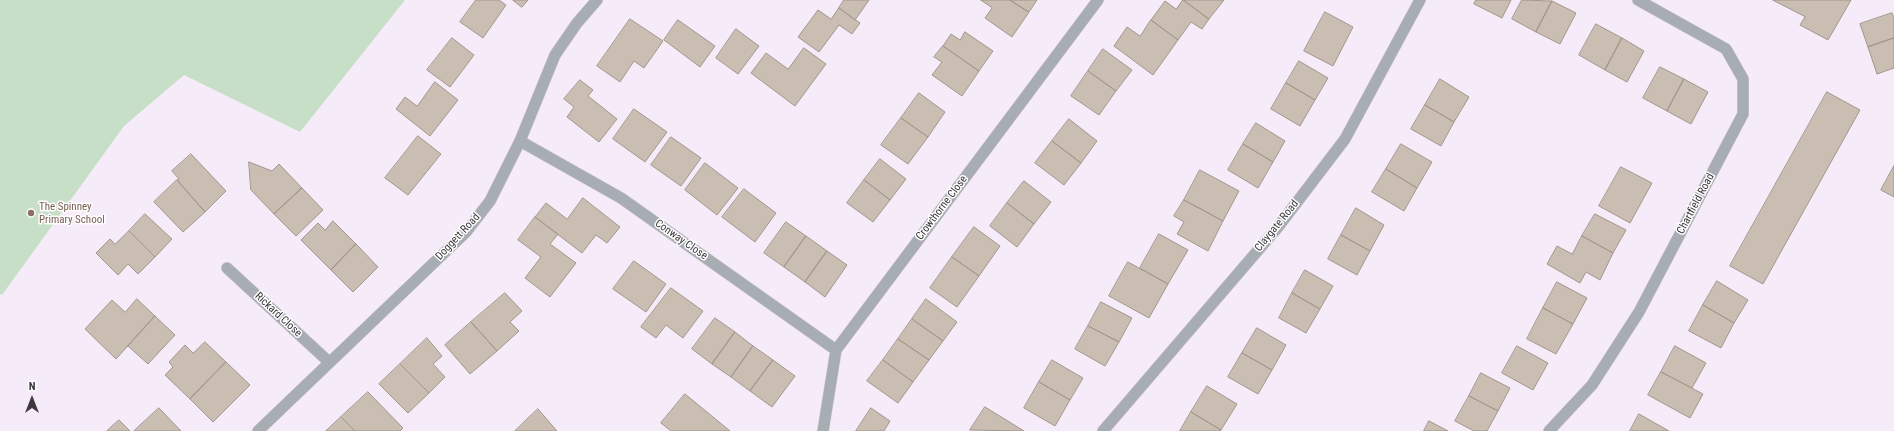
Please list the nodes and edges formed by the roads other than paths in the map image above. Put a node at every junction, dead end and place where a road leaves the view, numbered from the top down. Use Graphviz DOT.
graph roads {
  1 [pos="597,0"];
  2 [pos="1098,0"];
  3 [pos="1420,0"];
  4 [pos="1638,0"];
  5 [pos="520,141"];
  6 [pos="227,268"];
  7 [pos="836,350"];
  8 [pos="329,362"];
  9 [pos="258,431"];
  10 [pos="823,431"];
  11 [pos="1103,431"];
  12 [pos="1549,431"];
  1 -- 5 [label="street, Doggett Road"];
  2 -- 7 [label="street, Crowthorne Close"];
  3 -- 11 [label="street, Claygate Road"];
  4 -- 12 [label="street, Chartfield Road"];
  5 -- 7 [label="street, Conway Close"];
  5 -- 8 [label="street, Doggett Road"];
  6 -- 8 [label="street, Rickard Close"];
  7 -- 10 [label="street, Crowthorne Close"];
  8 -- 9 [label="street, Doggett Road"];
}
